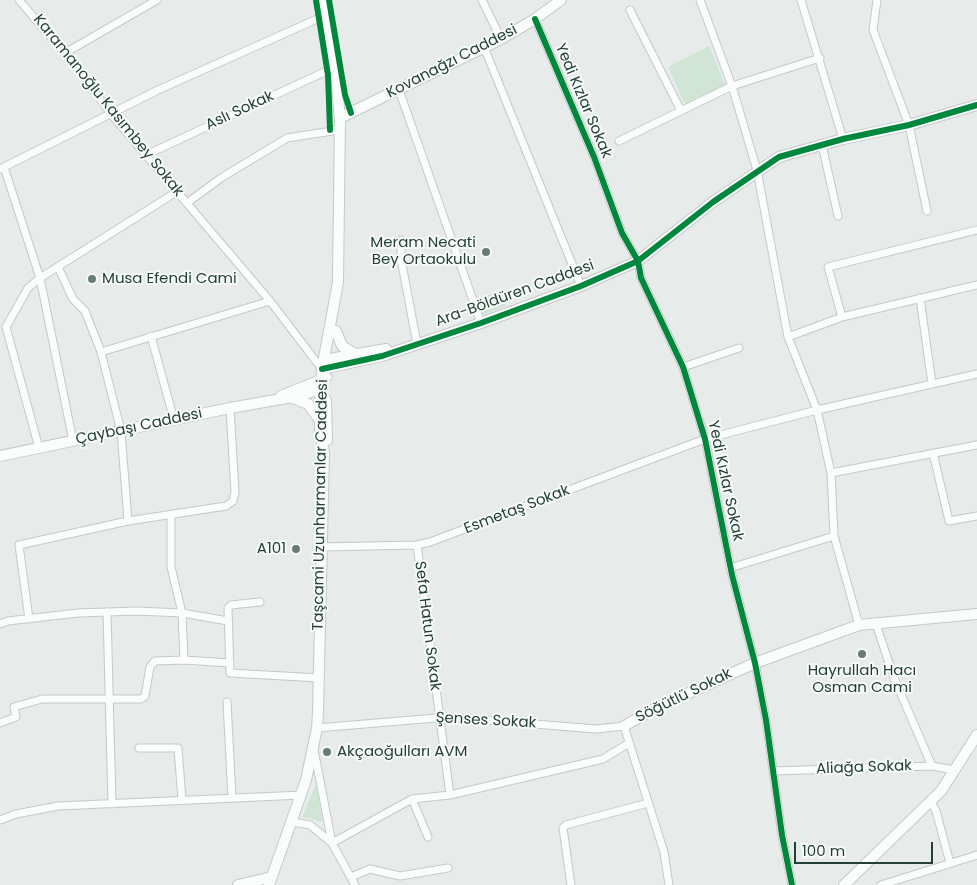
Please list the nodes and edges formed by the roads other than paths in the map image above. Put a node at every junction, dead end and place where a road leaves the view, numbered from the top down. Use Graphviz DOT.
graph roads {
  1 [pos="19,0"];
  2 [pos="157,0"];
  3 [pos="323,0"];
  4 [pos="482,0"];
  5 [pos="560,0"];
  6 [pos="700,0"];
  7 [pos="801,0"];
  8 [pos="878,0"];
  9 [pos="630,10"];
  10 [pos="326,15"];
  11 [pos="535,19"];
  12 [pos="501,39"];
  13 [pos="484,47"];
  14 [pos="65,53"];
  15 [pos="820,58"];
  16 [pos="335,67"];
  17 [pos="732,86"];
  18 [pos="398,90"];
  19 [pos="977,105"];
  20 [pos="681,111"];
  21 [pos="111,114"];
  22 [pos="340,118"];
  23 [pos="909,126"];
  24 [pos="339,130"];
  25 [pos="843,139"];
  26 [pos="619,141"];
  27 [pos="822,145"];
  28 [pos="146,155"];
  29 [pos="2,168"];
  30 [pos="757,170"];
  31 [pos="178,191"];
  32 [pos="187,202"];
  33 [pos="927,211"];
  34 [pos="838,216"];
  35 [pos="977,230"];
  36 [pos="401,240"];
  37 [pos="638,261"];
  38 [pos="58,267"];
  39 [pos="40,278"];
  40 [pos="338,282"];
  41 [pos="977,285"];
  42 [pos="581,286"];
  43 [pos="920,298"];
  44 [pos="270,301"];
  45 [pos="842,317"];
  46 [pos="480,323"];
  47 [pos="3,327"];
  48 [pos="336,331"];
  49 [pos="151,336"];
  50 [pos="788,337"];
  51 [pos="417,344"];
  52 [pos="739,348"];
  53 [pos="101,352"];
  54 [pos="355,354"];
  55 [pos="683,367"];
  56 [pos="325,371"];
  57 [pos="977,374"];
  58 [pos="932,384"];
  59 [pos="292,397"];
  60 [pos="279,399"];
  61 [pos="230,408"];
  62 [pos="817,410"];
  63 [pos="174,420"];
  64 [pos="320,420"];
  65 [pos="121,431"];
  66 [pos="705,438"];
  67 [pos="73,441"];
  68 [pos="977,445"];
  69 [pos="39,448"];
  70 [pos="324,452"];
  71 [pos="933,453"];
  72 [pos="0,456"];
  73 [pos="831,473"];
  74 [pos="171,516"];
  75 [pos="977,516"];
  76 [pos="128,522"];
  77 [pos="834,536"];
  78 [pos="417,545"];
  79 [pos="321,547"];
  80 [pos="730,568"];
  81 [pos="260,602"];
  82 [pos="108,612"];
  83 [pos="182,613"];
  84 [pos="977,614"];
  85 [pos="29,619"];
  86 [pos="228,621"];
  87 [pos="0,624"];
  88 [pos="876,624"];
  89 [pos="859,625"];
  90 [pos="184,660"];
  91 [pos="230,663"];
  92 [pos="755,663"];
  93 [pos="318,678"];
  94 [pos="108,699"];
  95 [pos="227,702"];
  96 [pos="439,717"];
  97 [pos="0,723"];
  98 [pos="624,726"];
  99 [pos="317,728"];
  100 [pos="977,735"];
  101 [pos="629,743"];
  102 [pos="139,748"];
  103 [pos="314,748"];
  104 [pos="932,766"];
  105 [pos="955,770"];
  106 [pos="773,771"];
  107 [pos="302,795"];
  108 [pos="450,795"];
  109 [pos="232,798"];
  110 [pos="412,798"];
  111 [pos="182,800"];
  112 [pos="648,802"];
  113 [pos="931,802"];
  114 [pos="112,804"];
  115 [pos="0,820"];
  116 [pos="293,822"];
  117 [pos="428,837"];
  118 [pos="332,842"];
  119 [pos="977,855"];
  120 [pos="950,863"];
  121 [pos="448,868"];
  122 [pos="351,877"];
  123 [pos="271,881"];
  124 [pos="238,885"];
  125 [pos="355,885"];
  126 [pos="571,885"];
  127 [pos="669,885"];
  128 [pos="792,885"];
  129 [pos="844,885"];
  130 [pos="881,885"];
  1 -- 14 [label="street, Karamanoğlu Kasımbey Sokak"];
  2 -- 14 [label="street"];
  3 -- 10 [label="street, Taşcami Uzunharmanlar Caddesi"];
  4 -- 12 [label="street"];
  5 -- 11 [label="street, Kovanağzı Caddesi"];
  6 -- 17 [label="street"];
  7 -- 15 [label="street"];
  8 -- 23 [label="street"];
  9 -- 20 [label="street"];
  10 -- 16 [label="street, Taşcami Uzunharmanlar Caddesi"];
  10 -- 21 [label="street"];
  11 -- 12 [label="street, Kovanağzı Caddesi"];
  11 -- 37 [label="street, Yedi Kızlar Sokak"];
  12 -- 13 [label="street, Kovanağzı Caddesi"];
  13 -- 18 [label="street, Kovanağzı Caddesi"];
  13 -- 42 [label="street"];
  14 -- 21 [label="street, Karamanoğlu Kasımbey Sokak"];
  15 -- 17 [label="street"];
  15 -- 25 [label="street"];
  16 -- 22 [label="street, Taşcami Uzunharmanlar Caddesi"];
  16 -- 28 [label="street, Aslı Sokak"];
  17 -- 20 [label="street"];
  17 -- 30 [label="street"];
  18 -- 22 [label="street, Kovanağzı Caddesi"];
  18 -- 46 [label="street"];
  19 -- 23 [label="street, Ara-Böldüren Caddesi"];
  20 -- 26 [label="street"];
  21 -- 28 [label="street, Karamanoğlu Kasımbey Sokak"];
  21 -- 29 [label="street"];
  22 -- 24 [label="street, Taşcami Uzunharmanlar Caddesi"];
  23 -- 25 [label="street, Ara-Böldüren Caddesi"];
  23 -- 33 [label="street"];
  24 -- 32 [label="street"];
  24 -- 40 [label="street, Taşcami Uzunharmanlar Caddesi"];
  25 -- 27 [label="street, Ara-Böldüren Caddesi"];
  27 -- 30 [label="street, Ara-Böldüren Caddesi"];
  27 -- 34 [label="street"];
  28 -- 31 [label="street, Karamanoğlu Kasımbey Sokak"];
  29 -- 39 [label="street"];
  30 -- 37 [label="street, Ara-Böldüren Caddesi"];
  30 -- 50 [label="street"];
  31 -- 32 [label="street, Karamanoğlu Kasımbey Sokak"];
  31 -- 38 [label="street"];
  32 -- 44 [label="street, Karamanoğlu Kasımbey Sokak"];
  35 -- 45 [label="street"];
  36 -- 51 [label="street"];
  37 -- 42 [label="street, Ara-Böldüren Caddesi"];
  37 -- 55 [label="street, Yedi Kızlar Sokak"];
  38 -- 39 [label="street"];
  38 -- 53 [label="street"];
  39 -- 47 [label="street"];
  39 -- 67 [label="street"];
  40 -- 48 [label="street"];
  40 -- 56 [label="street, Taşcami Uzunharmanlar Caddesi"];
  41 -- 43 [label="street"];
  42 -- 46 [label="street, Ara-Böldüren Caddesi"];
  43 -- 45 [label="street"];
  43 -- 58 [label="street"];
  44 -- 49 [label="street"];
  44 -- 56 [label="street, Karamanoğlu Kasımbey Sokak"];
  45 -- 50 [label="street"];
  46 -- 51 [label="street, Ara-Böldüren Caddesi"];
  47 -- 69 [label="street"];
  48 -- 54 [label="street"];
  48 -- 56 [label="street"];
  49 -- 53 [label="street"];
  49 -- 63 [label="street"];
  50 -- 62 [label="street"];
  51 -- 54 [label="street, Ara-Böldüren Caddesi"];
  51 -- 56 [label="street, Ara-Böldüren Caddesi"];
  52 -- 55 [label="street"];
  53 -- 65 [label="street"];
  54 -- 56 [label="street, Ara-Böldüren Caddesi"];
  55 -- 66 [label="street, Yedi Kızlar Sokak"];
  56 -- 59 [label="street, Çaybaşı Caddesi"];
  56 -- 60 [label="street, Çaybaşı Caddesi"];
  56 -- 64 [label="street, Taşcami Uzunharmanlar Caddesi"];
  56 -- 70 [label="street"];
  57 -- 58 [label="street, Esmetaş Sokak"];
  58 -- 62 [label="street, Esmetaş Sokak"];
  59 -- 60 [label="street, Çaybaşı Caddesi"];
  59 -- 64 [label="street"];
  60 -- 61 [label="street, Çaybaşı Caddesi"];
  61 -- 63 [label="street, Çaybaşı Caddesi"];
  61 -- 74 [label="street"];
  62 -- 66 [label="street, Esmetaş Sokak"];
  62 -- 73 [label="street"];
  63 -- 65 [label="street, Çaybaşı Caddesi"];
  64 -- 70 [label="street, Taşcami Uzunharmanlar Caddesi"];
  65 -- 67 [label="street, Çaybaşı Caddesi"];
  65 -- 76 [label="street"];
  66 -- 78 [label="street, Esmetaş Sokak"];
  66 -- 80 [label="street, Yedi Kızlar Sokak"];
  67 -- 69 [label="street, Çaybaşı Caddesi"];
  68 -- 71 [label="street"];
  69 -- 72 [label="street, Çaybaşı Caddesi"];
  70 -- 79 [label="street, Taşcami Uzunharmanlar Caddesi"];
  71 -- 73 [label="street"];
  71 -- 75 [label="street"];
  73 -- 77 [label="street"];
  74 -- 76 [label="street"];
  74 -- 83 [label="street"];
  76 -- 85 [label="street"];
  77 -- 80 [label="street"];
  77 -- 89 [label="street"];
  78 -- 79 [label="street, Esmetaş Sokak"];
  78 -- 96 [label="street, Sefa Hatun Sokak"];
  79 -- 93 [label="street, Taşcami Uzunharmanlar Caddesi"];
  80 -- 92 [label="street, Yedi Kızlar Sokak"];
  81 -- 86 [label="street"];
  82 -- 83 [label="street"];
  82 -- 85 [label="street"];
  82 -- 94 [label="street"];
  83 -- 86 [label="street"];
  83 -- 90 [label="street"];
  84 -- 88 [label="street, Söğütlü Sokak"];
  85 -- 87 [label="street"];
  86 -- 91 [label="street"];
  88 -- 89 [label="street, Söğütlü Sokak"];
  88 -- 104 [label="street"];
  89 -- 92 [label="street, Söğütlü Sokak"];
  90 -- 91 [label="street"];
  90 -- 94 [label="street"];
  91 -- 93 [label="street"];
  92 -- 98 [label="street, Söğütlü Sokak"];
  92 -- 106 [label="street, Yedi Kızlar Sokak"];
  93 -- 99 [label="street, Taşcami Uzunharmanlar Caddesi"];
  94 -- 97 [label="street"];
  94 -- 114 [label="street"];
  95 -- 109 [label="street"];
  96 -- 98 [label="street, Şenses Sokak"];
  96 -- 99 [label="street, Şenses Sokak"];
  96 -- 108 [label="street, Sefa Hatun Sokak"];
  98 -- 101 [label="street"];
  99 -- 103 [label="street, Taşcami Uzunharmanlar Caddesi"];
  100 -- 105 [label="street"];
  101 -- 108 [label="street"];
  101 -- 112 [label="street"];
  102 -- 111 [label="street"];
  103 -- 107 [label="street, Taşcami Uzunharmanlar Caddesi"];
  103 -- 118 [label="street"];
  104 -- 105 [label="street, Aliağa Sokak"];
  104 -- 106 [label="street, Aliağa Sokak"];
  105 -- 113 [label="street"];
  106 -- 128 [label="street, Yedi Kızlar Sokak"];
  107 -- 109 [label="street"];
  107 -- 116 [label="street, Taşcami Uzunharmanlar Caddesi"];
  108 -- 110 [label="street"];
  109 -- 111 [label="street"];
  110 -- 117 [label="street"];
  110 -- 118 [label="street"];
  111 -- 114 [label="street"];
  112 -- 126 [label="street"];
  112 -- 127 [label="street"];
  113 -- 120 [label="street"];
  113 -- 129 [label="street"];
  114 -- 115 [label="street"];
  116 -- 118 [label="street"];
  116 -- 123 [label="street, Taşcami Uzunharmanlar Caddesi"];
  118 -- 122 [label="street"];
  119 -- 120 [label="street"];
  120 -- 130 [label="street"];
  121 -- 122 [label="street"];
  122 -- 125 [label="street"];
  123 -- 124 [label="street"];
}
